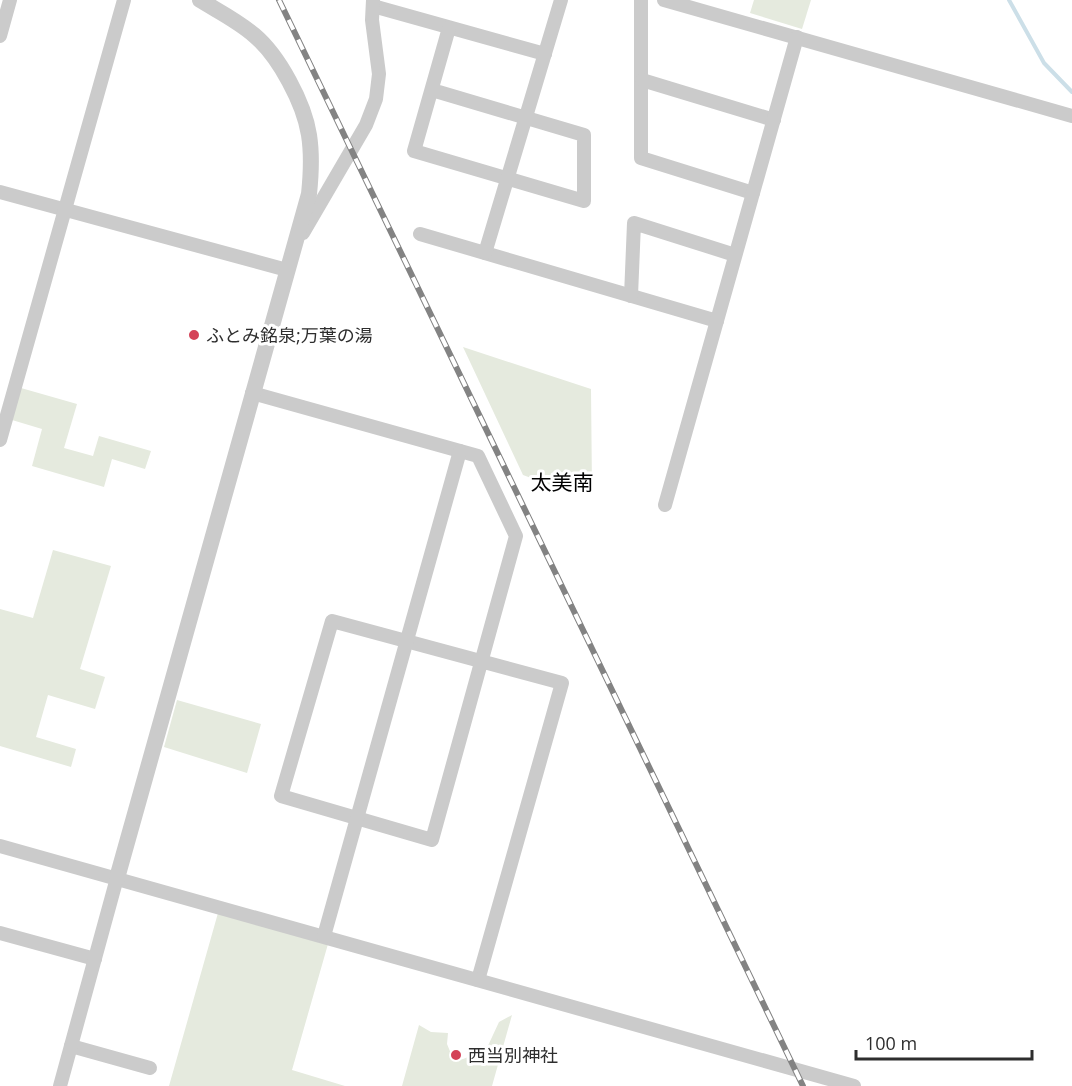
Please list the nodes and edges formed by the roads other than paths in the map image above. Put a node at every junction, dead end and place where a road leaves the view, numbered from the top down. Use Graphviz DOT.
graph roads {
  1 [pos="10,0"];
  2 [pos="124,0"];
  3 [pos="200,0"];
  4 [pos="561,0"];
  5 [pos="641,0"];
  6 [pos="664,0"];
  7 [pos="373,3"];
  8 [pos="449,28"];
  9 [pos="0,36"];
  10 [pos="797,37"];
  11 [pos="545,54"];
  12 [pos="642,80"];
  13 [pos="432,90"];
  14 [pos="1072,116"];
  15 [pos="526,118"];
  16 [pos="774,120"];
  17 [pos="508,179"];
  18 [pos="0,192"];
  19 [pos="753,193"];
  20 [pos="65,209"];
  21 [pos="420,234"];
  22 [pos="485,254"];
  23 [pos="735,255"];
  24 [pos="289,263"];
  25 [pos="631,296"];
  26 [pos="717,321"];
  27 [pos="0,388"];
  28 [pos="14,392"];
  29 [pos="252,393"];
  30 [pos="0,440"];
  31 [pos="460,451"];
  32 [pos="665,505"];
  33 [pos="407,642"];
  34 [pos="481,660"];
  35 [pos="358,818"];
  36 [pos="0,846"];
  37 [pos="117,878"];
  38 [pos="0,933"];
  39 [pos="324,936"];
  40 [pos="95,959"];
  41 [pos="478,980"];
  42 [pos="71,1046"];
  43 [pos="150,1068"];
  44 [pos="60,1086"];
  45 [pos="854,1086"];
  1 -- 9 [label="street"];
  2 -- 20 [label="street"];
  3 -- 24 [label="street"];
  4 -- 11 [label="street"];
  5 -- 12 [label="street"];
  6 -- 10 [label="street"];
  7 -- 8 [label="street"];
  7 -- 24 [label="street"];
  8 -- 11 [label="street"];
  8 -- 13 [label="street"];
  10 -- 14 [label="street"];
  10 -- 16 [label="street"];
  11 -- 15 [label="street"];
  12 -- 16 [label="street"];
  12 -- 19 [label="street"];
  13 -- 15 [label="street"];
  13 -- 17 [label="street"];
  15 -- 17 [label="street"];
  15 -- 17 [label="street"];
  16 -- 19 [label="street"];
  17 -- 22 [label="street"];
  18 -- 20 [label="street"];
  19 -- 23 [label="street"];
  20 -- 24 [label="street"];
  20 -- 28 [label="street"];
  21 -- 22 [label="street"];
  22 -- 25 [label="street"];
  23 -- 25 [label="street"];
  23 -- 26 [label="street"];
  24 -- 29 [label="street"];
  25 -- 26 [label="street"];
  26 -- 32 [label="street"];
  27 -- 28 [label="street"];
  28 -- 30 [label="street"];
  29 -- 31 [label="street"];
  29 -- 37 [label="street"];
  31 -- 33 [label="street"];
  31 -- 34 [label="street"];
  33 -- 34 [label="street"];
  33 -- 35 [label="street"];
  33 -- 35 [label="street"];
  34 -- 35 [label="street"];
  34 -- 41 [label="street"];
  35 -- 39 [label="street"];
  36 -- 37 [label="street"];
  37 -- 39 [label="street"];
  37 -- 40 [label="street"];
  38 -- 40 [label="street"];
  39 -- 41 [label="street"];
  40 -- 42 [label="street"];
  41 -- 45 [label="street"];
  42 -- 43 [label="street"];
  42 -- 44 [label="street"];
}
